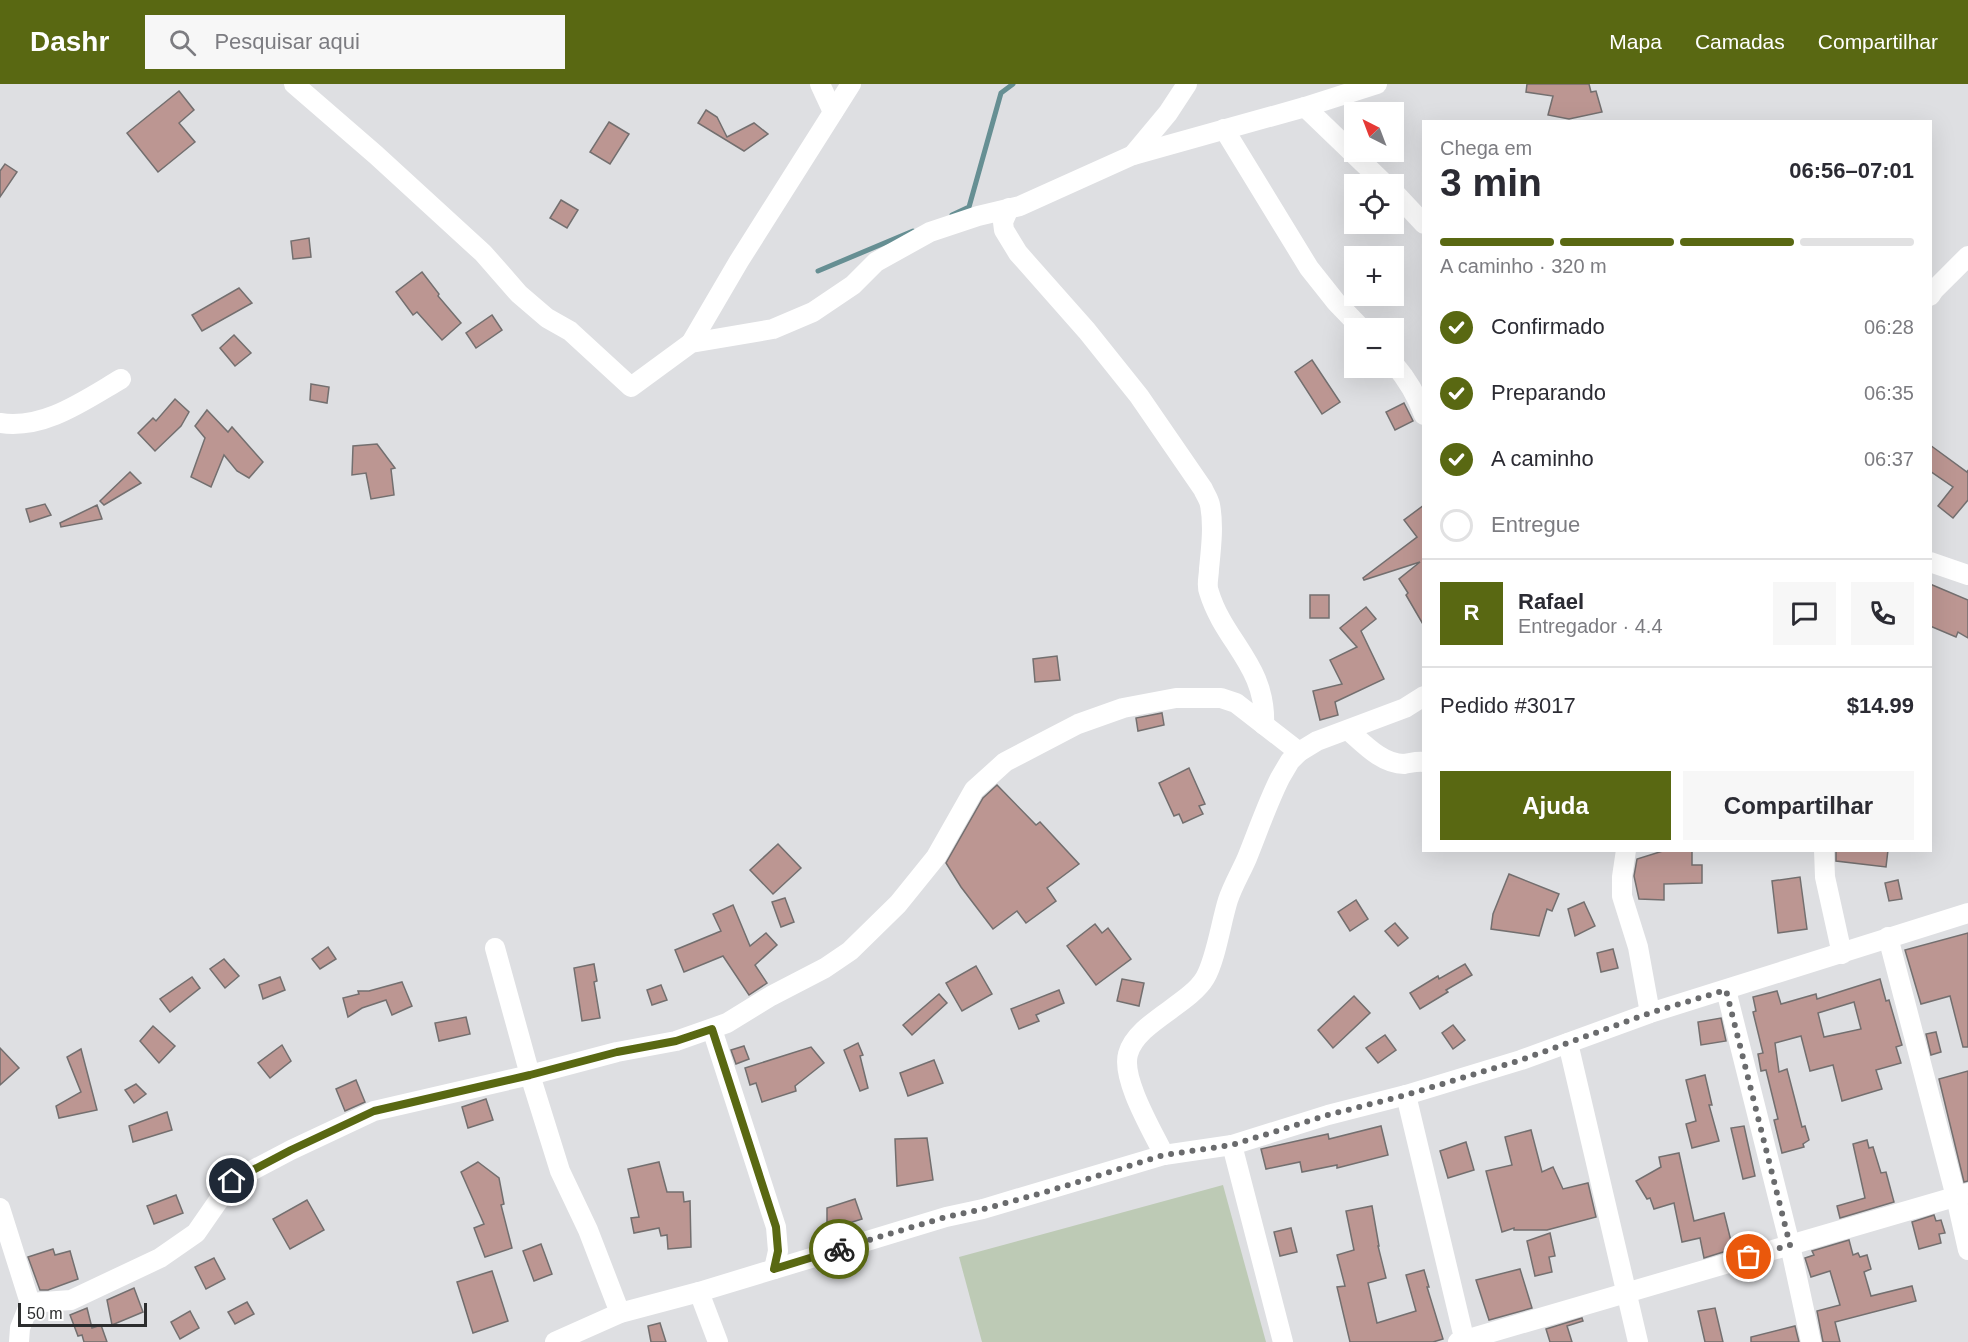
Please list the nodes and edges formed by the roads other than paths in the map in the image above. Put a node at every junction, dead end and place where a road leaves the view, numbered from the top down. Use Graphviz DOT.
graph roads {
  1 [pos="294,84"];
  2 [pos="820,84"];
  3 [pos="851,84"];
  4 [pos="1187,84"];
  5 [pos="1377,84"];
  6 [pos="1305,107"];
  7 [pos="833,111"];
  8 [pos="1224,129"];
  9 [pos="1133,155"];
  10 [pos="1375,174"];
  11 [pos="1404,203"];
  12 [pos="1009,208"];
  13 [pos="1422,222"];
  14 [pos="1968,256"];
  15 [pos="1932,293"];
  16 [pos="1351,318"];
  17 [pos="691,343"];
  18 [pos="1404,375"];
  19 [pos="121,379"];
  20 [pos="1422,410"];
  21 [pos="0,423"];
  22 [pos="1932,563"];
  23 [pos="1968,575"];
  24 [pos="1422,697"];
  25 [pos="1264,725"];
  26 [pos="1348,730"];
  27 [pos="1299,752"];
  28 [pos="1422,762"];
  29 [pos="1626,852"];
  30 [pos="1824,852"];
  31 [pos="1968,913"];
  32 [pos="1888,937"];
  33 [pos="495,948"];
  34 [pos="1842,954"];
  35 [pos="1726,990"];
  36 [pos="1650,1013"];
  37 [pos="712,1029"];
  38 [pos="1568,1043"];
  39 [pos="530,1075"];
  40 [pos="1406,1095"];
  41 [pos="1232,1145"];
  42 [pos="1164,1155"];
  43 [pos="1962,1195"];
  44 [pos="0,1208"];
  45 [pos="1790,1245"];
  46 [pos="1968,1250"];
  47 [pos="774,1269"];
  48 [pos="699,1292"];
  49 [pos="1626,1293"];
  50 [pos="30,1304"];
  51 [pos="620,1313"];
  52 [pos="1463,1341"];
  53 [pos="19,1342"];
  54 [pos="555,1342"];
  55 [pos="718,1342"];
  56 [pos="1283,1342"];
  57 [pos="1638,1342"];
  58 [pos="1811,1342"];
  1 -- 17 [label="street"];
  2 -- 7 [label="street"];
  3 -- 7 [label="street"];
  4 -- 9 [label="street"];
  5 -- 6 [label="street"];
  6 -- 8 [label="street"];
  6 -- 10 [label="street"];
  7 -- 17 [label="street"];
  8 -- 9 [label="street"];
  8 -- 16 [label="street"];
  9 -- 12 [label="street"];
  11 -- 13 [label="street"];
  12 -- 17 [label="street"];
  12 -- 25 [label="street"];
  14 -- 15 [label="street"];
  18 -- 20 [label="street"];
  19 -- 21 [label="street"];
  22 -- 23 [label="street"];
  24 -- 26 [label="street"];
  25 -- 27 [label="street"];
  25 -- 37 [label="street"];
  26 -- 27 [label="street"];
  26 -- 28 [label="street"];
  27 -- 42 [label="street"];
  29 -- 36 [label="street"];
  30 -- 34 [label="street"];
  31 -- 32 [label="street"];
  32 -- 34 [label="street"];
  32 -- 43 [label="street"];
  33 -- 39 [label="street"];
  34 -- 35 [label="street"];
  35 -- 36 [label="street"];
  35 -- 45 [label="street"];
  36 -- 38 [label="street"];
  37 -- 39 [label="street"];
  37 -- 47 [label="street"];
  38 -- 40 [label="street"];
  38 -- 49 [label="street"];
  39 -- 50 [label="street"];
  39 -- 51 [label="street"];
  40 -- 41 [label="street"];
  40 -- 52 [label="street"];
  41 -- 42 [label="street"];
  41 -- 56 [label="street"];
  42 -- 47 [label="street"];
  43 -- 45 [label="street"];
  43 -- 46 [label="street"];
  44 -- 50 [label="street"];
  45 -- 49 [label="street"];
  45 -- 58 [label="street"];
  47 -- 48 [label="street"];
  48 -- 51 [label="street"];
  48 -- 55 [label="street"];
  49 -- 52 [label="street"];
  49 -- 57 [label="street"];
  50 -- 53 [label="street"];
  51 -- 54 [label="street"];
}
